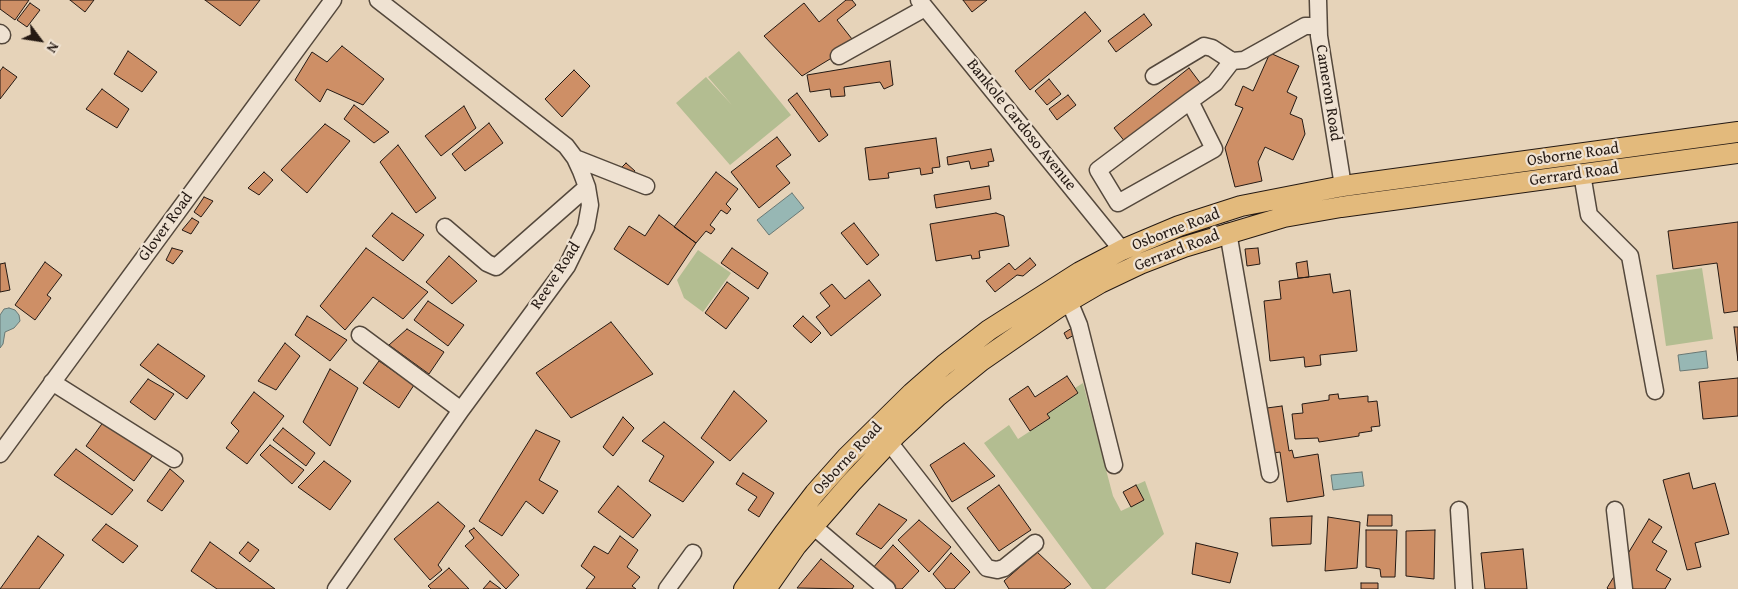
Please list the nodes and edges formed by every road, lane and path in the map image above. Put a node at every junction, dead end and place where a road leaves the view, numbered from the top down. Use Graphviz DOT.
graph roads {
  1 [pos="333,0"];
  2 [pos="378,0"];
  3 [pos="1318,0"];
  4 [pos="922,4"];
  5 [pos="1318,26"];
  6 [pos="839,56"];
  7 [pos="1232,61"];
  8 [pos="1154,76"];
  9 [pos="1190,101"];
  10 [pos="1738,132"];
  11 [pos="1738,153"];
  12 [pos="574,158"];
  13 [pos="1582,174"];
  14 [pos="646,186"];
  15 [pos="1343,186"];
  16 [pos="587,188"];
  17 [pos="445,227"];
  18 [pos="1228,232"];
  19 [pos="1122,250"];
  20 [pos="1069,301"];
  21 [pos="360,335"];
  22 [pos="52,382"];
  23 [pos="1654,391"];
  24 [pos="461,410"];
  25 [pos="890,442"];
  26 [pos="0,454"];
  27 [pos="174,459"];
  28 [pos="1114,464"];
  29 [pos="1270,474"];
  30 [pos="1459,510"];
  31 [pos="1615,510"];
  32 [pos="813,526"];
  33 [pos="1035,543"];
  34 [pos="693,553"];
  35 [pos="336,589"];
  36 [pos="667,589"];
  37 [pos="744,589"];
  38 [pos="766,589"];
  39 [pos="887,589"];
  40 [pos="1464,589"];
  41 [pos="1624,589"];
  1 -- 22 [label="street, Glover Road"];
  2 -- 12 [label="street, Reeve Road"];
  3 -- 5 [label="street, Cameron Road"];
  4 -- 6 [label="street"];
  4 -- 19 [label="street, Bankole Cardoso Avenue"];
  5 -- 7 [label="street"];
  5 -- 15 [label="street, Cameron Road"];
  7 -- 8 [label="street"];
  7 -- 9 [label="street"];
  9 -- 9 [label="street"];
  10 -- 15 [label="main road, Osborne Road"];
  11 -- 13 [label="main road, Gerrard Road"];
  12 -- 14 [label="street"];
  12 -- 16 [label="street, Reeve Road"];
  13 -- 18 [label="main road, Gerrard Road"];
  13 -- 23 [label="street"];
  15 -- 19 [label="main road, Osborne Road"];
  16 -- 17 [label="street"];
  16 -- 24 [label="street, Reeve Road"];
  18 -- 20 [label="main road, Gerrard Road"];
  18 -- 29 [label="street"];
  19 -- 37 [label="main road, Osborne Road"];
  20 -- 25 [label="main road, Gerrard Road"];
  20 -- 28 [label="street"];
  21 -- 24 [label="street"];
  22 -- 26 [label="street, Glover Road"];
  22 -- 27 [label="street"];
  24 -- 35 [label="street, Reeve Road"];
  25 -- 32 [label="main road, Gerrard Road"];
  25 -- 33 [label="street"];
  30 -- 40 [label="street"];
  31 -- 41 [label="street"];
  32 -- 38 [label="main road, Gerrard Road"];
  32 -- 39 [label="street"];
  34 -- 36 [label="street"];
}
